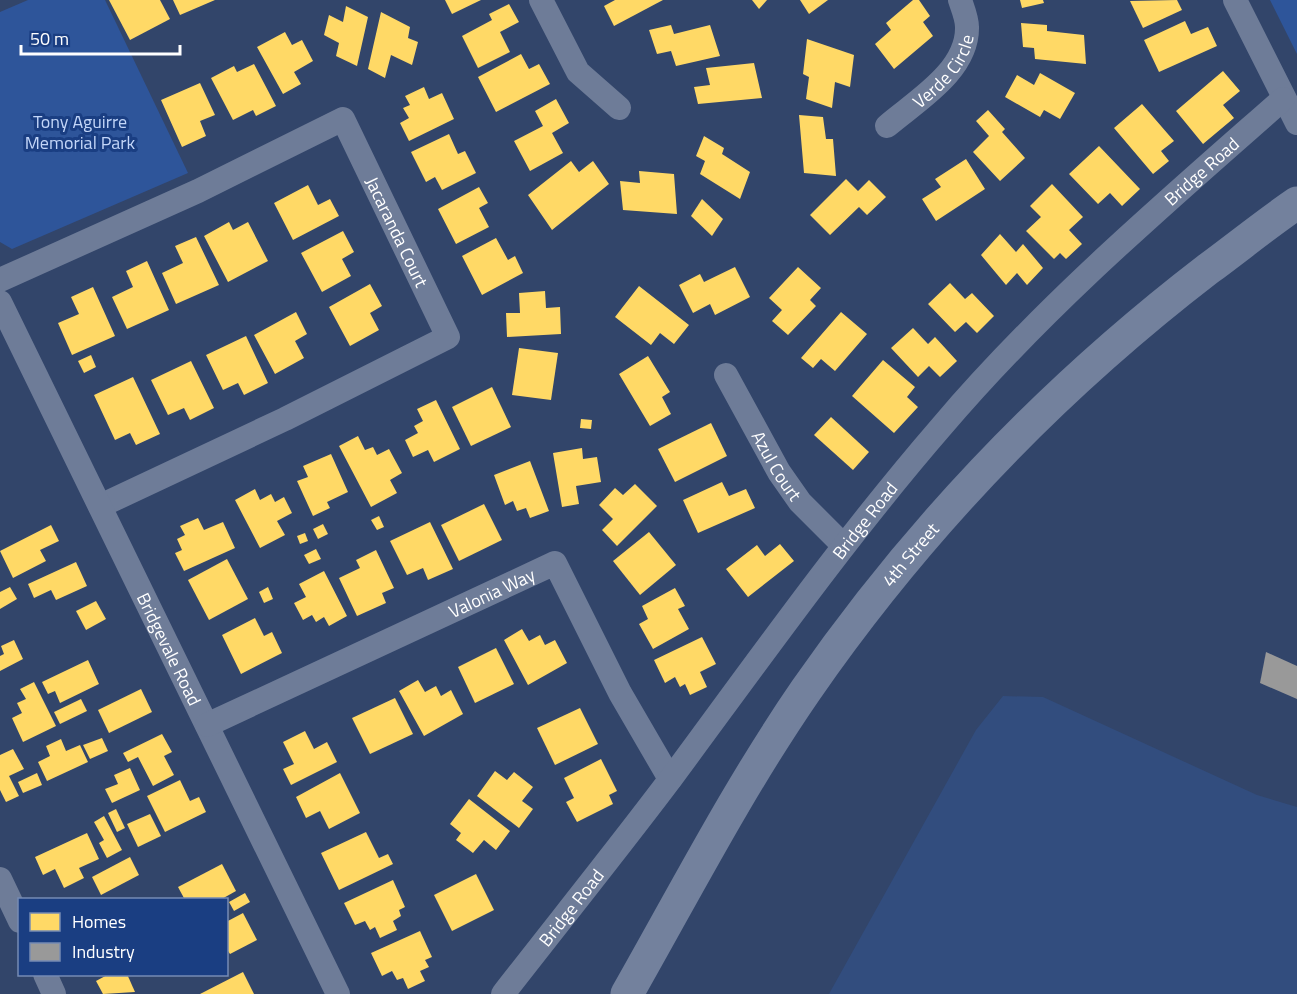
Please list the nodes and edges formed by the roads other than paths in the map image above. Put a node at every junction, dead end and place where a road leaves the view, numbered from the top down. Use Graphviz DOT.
graph roads {
  1 [pos="541,0"];
  2 [pos="960,0"];
  3 [pos="1235,0"];
  4 [pos="1283,99"];
  5 [pos="619,108"];
  6 [pos="1297,123"];
  7 [pos="887,126"];
  8 [pos="1297,203"];
  9 [pos="0,280"];
  10 [pos="0,302"];
  11 [pos="726,375"];
  12 [pos="100,506"];
  13 [pos="843,544"];
  14 [pos="207,725"];
  15 [pos="670,779"];
  16 [pos="0,879"];
  17 [pos="18,917"];
  18 [pos="45,976"];
  19 [pos="54,994"];
  20 [pos="338,994"];
  21 [pos="503,994"];
  22 [pos="627,994"];
  1 -- 5 [label="street"];
  2 -- 7 [label="street, Verde Circle"];
  3 -- 4 [label="street"];
  4 -- 6 [label="street"];
  4 -- 13 [label="street, Bridge Road"];
  8 -- 22 [label="main road, 4th Street"];
  9 -- 12 [label="street, Jacaranda Court"];
  10 -- 12 [label="street, Bridgevale Road"];
  11 -- 13 [label="street, Azul Court"];
  12 -- 14 [label="street, Bridgevale Road"];
  13 -- 15 [label="street, Bridge Road"];
  14 -- 15 [label="street, Valonia Way"];
  14 -- 20 [label="street, Bridgevale Road"];
  15 -- 21 [label="street, Bridge Road"];
  16 -- 17 [label="street"];
  18 -- 19 [label="street"];
}
